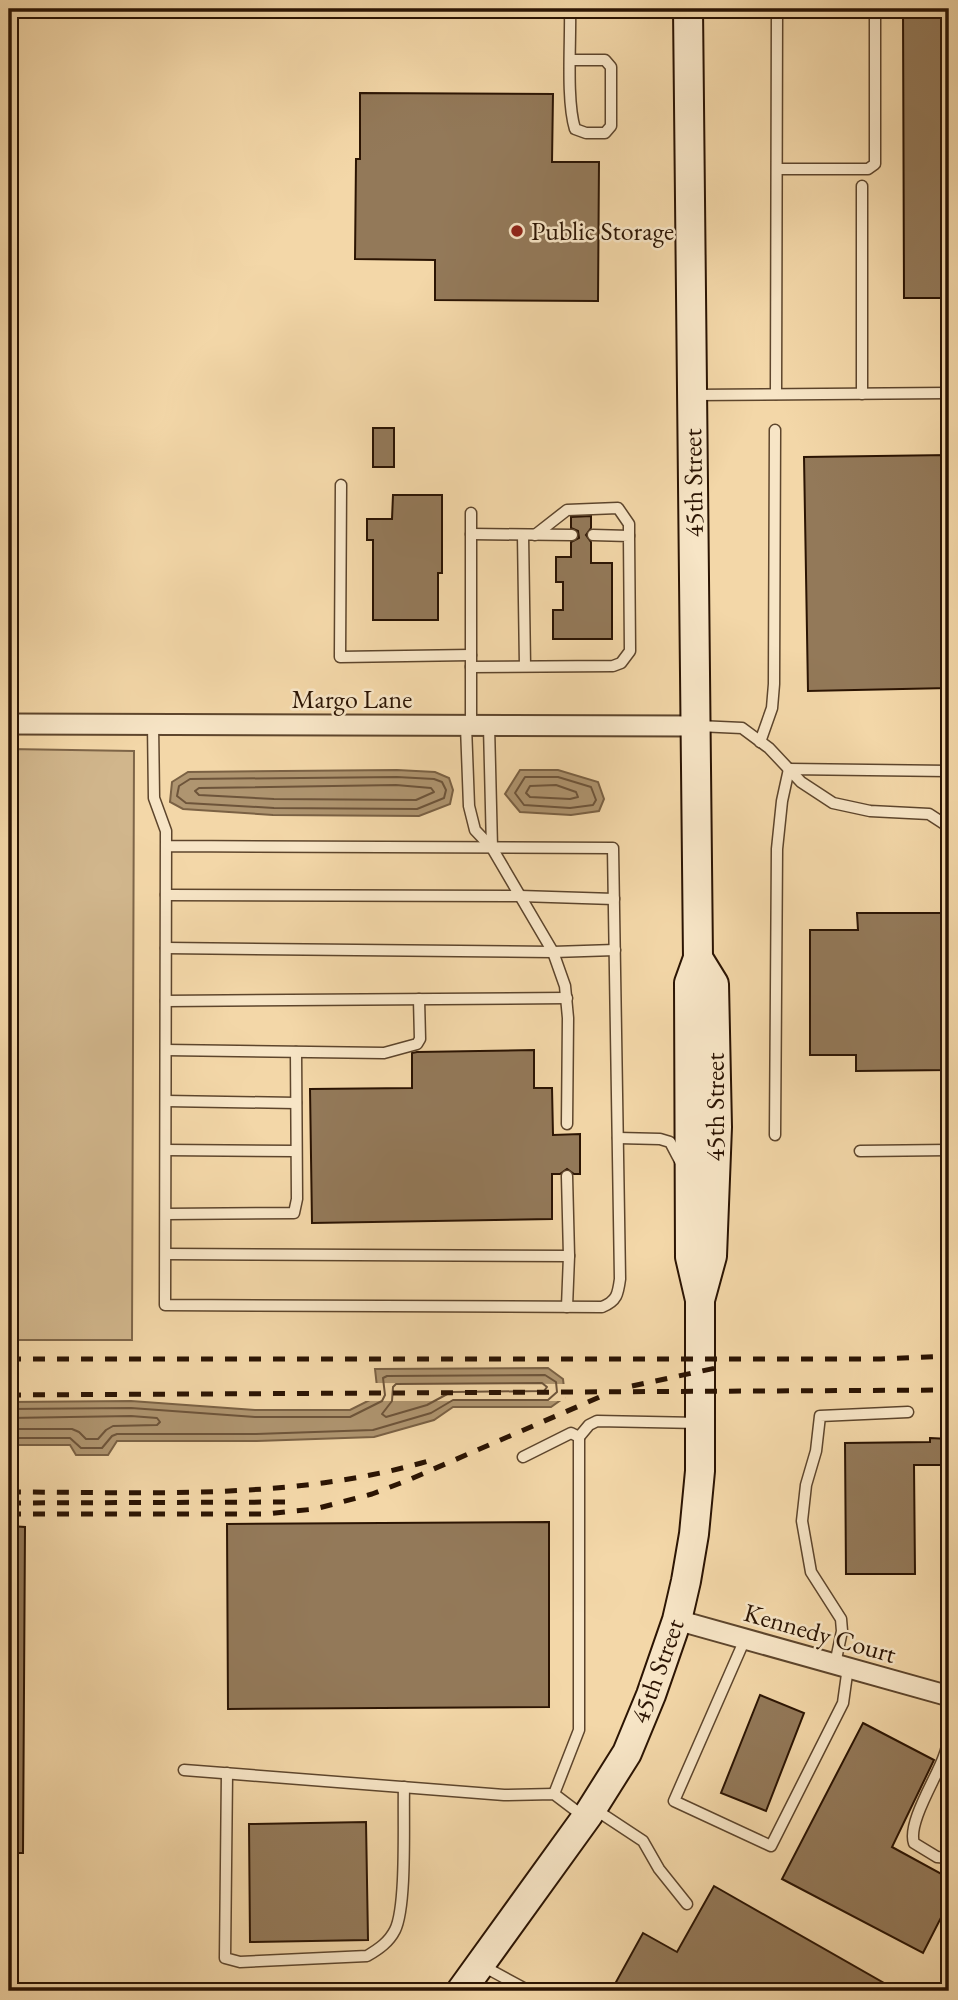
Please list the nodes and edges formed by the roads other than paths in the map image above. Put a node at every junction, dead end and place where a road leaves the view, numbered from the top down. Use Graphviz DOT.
graph roads {
  1 [pos="570,9"];
  2 [pos="688,9"];
  3 [pos="777,10"];
  4 [pos="571,60"];
  5 [pos="778,169"];
  6 [pos="862,186"];
  7 [pos="949,393"];
  8 [pos="776,394"];
  9 [pos="862,394"];
  10 [pos="692,395"];
  11 [pos="775,430"];
  12 [pos="341,485"];
  13 [pos="471,513"];
  14 [pos="471,534"];
  15 [pos="523,535"];
  16 [pos="535,535"];
  17 [pos="572,535"];
  18 [pos="593,535"];
  19 [pos="629,536"];
  20 [pos="471,655"];
  21 [pos="471,667"];
  22 [pos="525,667"];
  23 [pos="9,724"];
  24 [pos="153,724"];
  25 [pos="475,726"];
  26 [pos="696,726"];
  27 [pos="760,742"];
  28 [pos="789,769"];
  29 [pos="949,771"];
  30 [pos="949,827"];
  31 [pos="166,846"];
  32 [pos="492,848"];
  33 [pos="166,895"];
  34 [pos="520,896"];
  35 [pos="614,899"];
  36 [pos="166,948"];
  37 [pos="615,950"];
  38 [pos="553,952"];
  39 [pos="698,958"];
  40 [pos="567,998"];
  41 [pos="419,999"];
  42 [pos="166,1001"];
  43 [pos="166,1050"];
  44 [pos="296,1052"];
  45 [pos="166,1101"];
  46 [pos="296,1103"];
  47 [pos="567,1124"];
  48 [pos="775,1135"];
  49 [pos="618,1138"];
  50 [pos="166,1150"];
  51 [pos="949,1150"];
  52 [pos="296,1151"];
  53 [pos="860,1151"];
  54 [pos="567,1176"];
  55 [pos="690,1187"];
  56 [pos="166,1214"];
  57 [pos="166,1254"];
  58 [pos="569,1256"];
  59 [pos="700,1300"];
  60 [pos="567,1307"];
  61 [pos="908,1412"];
  62 [pos="699,1423"];
  63 [pos="579,1437"];
  64 [pos="523,1457"];
  65 [pos="677,1620"];
  66 [pos="745,1639"];
  67 [pos="841,1666"];
  68 [pos="949,1696"];
  69 [pos="949,1734"];
  70 [pos="184,1770"];
  71 [pos="227,1773"];
  72 [pos="404,1787"];
  73 [pos="554,1794"];
  74 [pos="589,1813"];
  75 [pos="949,1858"];
  76 [pos="687,1904"];
  77 [pos="480,1965"];
  78 [pos="461,1991"];
  79 [pos="529,1991"];
  1 -- 4 [label="lane"];
  2 -- 10 [label="main road, 45th Street"];
  3 -- 5 [label="lane"];
  3 -- 5 [label="lane"];
  4 -- 4 [label="lane"];
  5 -- 8 [label="lane"];
  6 -- 9 [label="lane"];
  7 -- 9 [label="lane"];
  8 -- 9 [label="lane"];
  8 -- 10 [label="lane"];
  10 -- 26 [label="main road, 45th Street"];
  11 -- 27 [label="lane"];
  12 -- 20 [label="lane"];
  13 -- 14 [label="lane"];
  14 -- 15 [label="lane"];
  14 -- 20 [label="lane"];
  15 -- 16 [label="lane"];
  15 -- 22 [label="lane"];
  16 -- 17 [label="lane"];
  16 -- 19 [label="lane"];
  18 -- 19 [label="lane"];
  19 -- 22 [label="lane"];
  20 -- 21 [label="lane"];
  21 -- 22 [label="lane"];
  21 -- 25 [label="lane"];
  23 -- 24 [label="street, Margo Lane"];
  24 -- 25 [label="street, Margo Lane"];
  24 -- 31 [label="lane"];
  25 -- 26 [label="street, Margo Lane"];
  25 -- 32 [label="lane"];
  25 -- 32 [label="lane"];
  26 -- 27 [label="lane"];
  26 -- 39 [label="main road, 45th Street"];
  27 -- 28 [label="lane"];
  28 -- 29 [label="lane"];
  28 -- 30 [label="lane"];
  28 -- 48 [label="lane"];
  31 -- 32 [label="lane"];
  31 -- 33 [label="lane"];
  32 -- 34 [label="lane"];
  32 -- 35 [label="lane"];
  33 -- 34 [label="lane"];
  33 -- 36 [label="lane"];
  34 -- 35 [label="lane"];
  34 -- 38 [label="lane"];
  35 -- 37 [label="lane"];
  36 -- 38 [label="lane"];
  36 -- 42 [label="lane"];
  37 -- 38 [label="lane"];
  37 -- 49 [label="lane"];
  38 -- 40 [label="lane"];
  39 -- 55 [label="main road, 45th Street"];
  39 -- 59 [label="main road, 45th Street"];
  40 -- 41 [label="lane"];
  40 -- 47 [label="lane"];
  41 -- 42 [label="lane"];
  41 -- 44 [label="lane"];
  42 -- 43 [label="lane"];
  43 -- 44 [label="lane"];
  43 -- 45 [label="lane"];
  44 -- 46 [label="lane"];
  45 -- 46 [label="lane"];
  45 -- 50 [label="lane"];
  46 -- 52 [label="lane"];
  49 -- 55 [label="lane"];
  49 -- 60 [label="lane"];
  50 -- 52 [label="lane"];
  50 -- 56 [label="lane"];
  51 -- 53 [label="lane"];
  52 -- 56 [label="lane"];
  54 -- 58 [label="lane"];
  55 -- 59 [label="main road, 45th Street"];
  56 -- 57 [label="lane"];
  57 -- 58 [label="lane"];
  57 -- 60 [label="lane"];
  58 -- 60 [label="lane"];
  59 -- 62 [label="main road, 45th Street"];
  61 -- 67 [label="lane"];
  62 -- 63 [label="lane"];
  62 -- 65 [label="main road, 45th Street"];
  63 -- 64 [label="lane"];
  63 -- 73 [label="lane"];
  65 -- 66 [label="street, Kennedy Court"];
  65 -- 74 [label="main road, 45th Street"];
  66 -- 67 [label="street, Kennedy Court"];
  66 -- 67 [label="lane"];
  67 -- 68 [label="street, Kennedy Court"];
  69 -- 75 [label="lane"];
  70 -- 71 [label="lane"];
  71 -- 72 [label="lane"];
  71 -- 72 [label="lane"];
  72 -- 73 [label="lane"];
  73 -- 74 [label="lane"];
  74 -- 76 [label="lane"];
  74 -- 77 [label="main road, 45th Street"];
  77 -- 78 [label="main road, 45th Street"];
  77 -- 79 [label="lane"];
}
